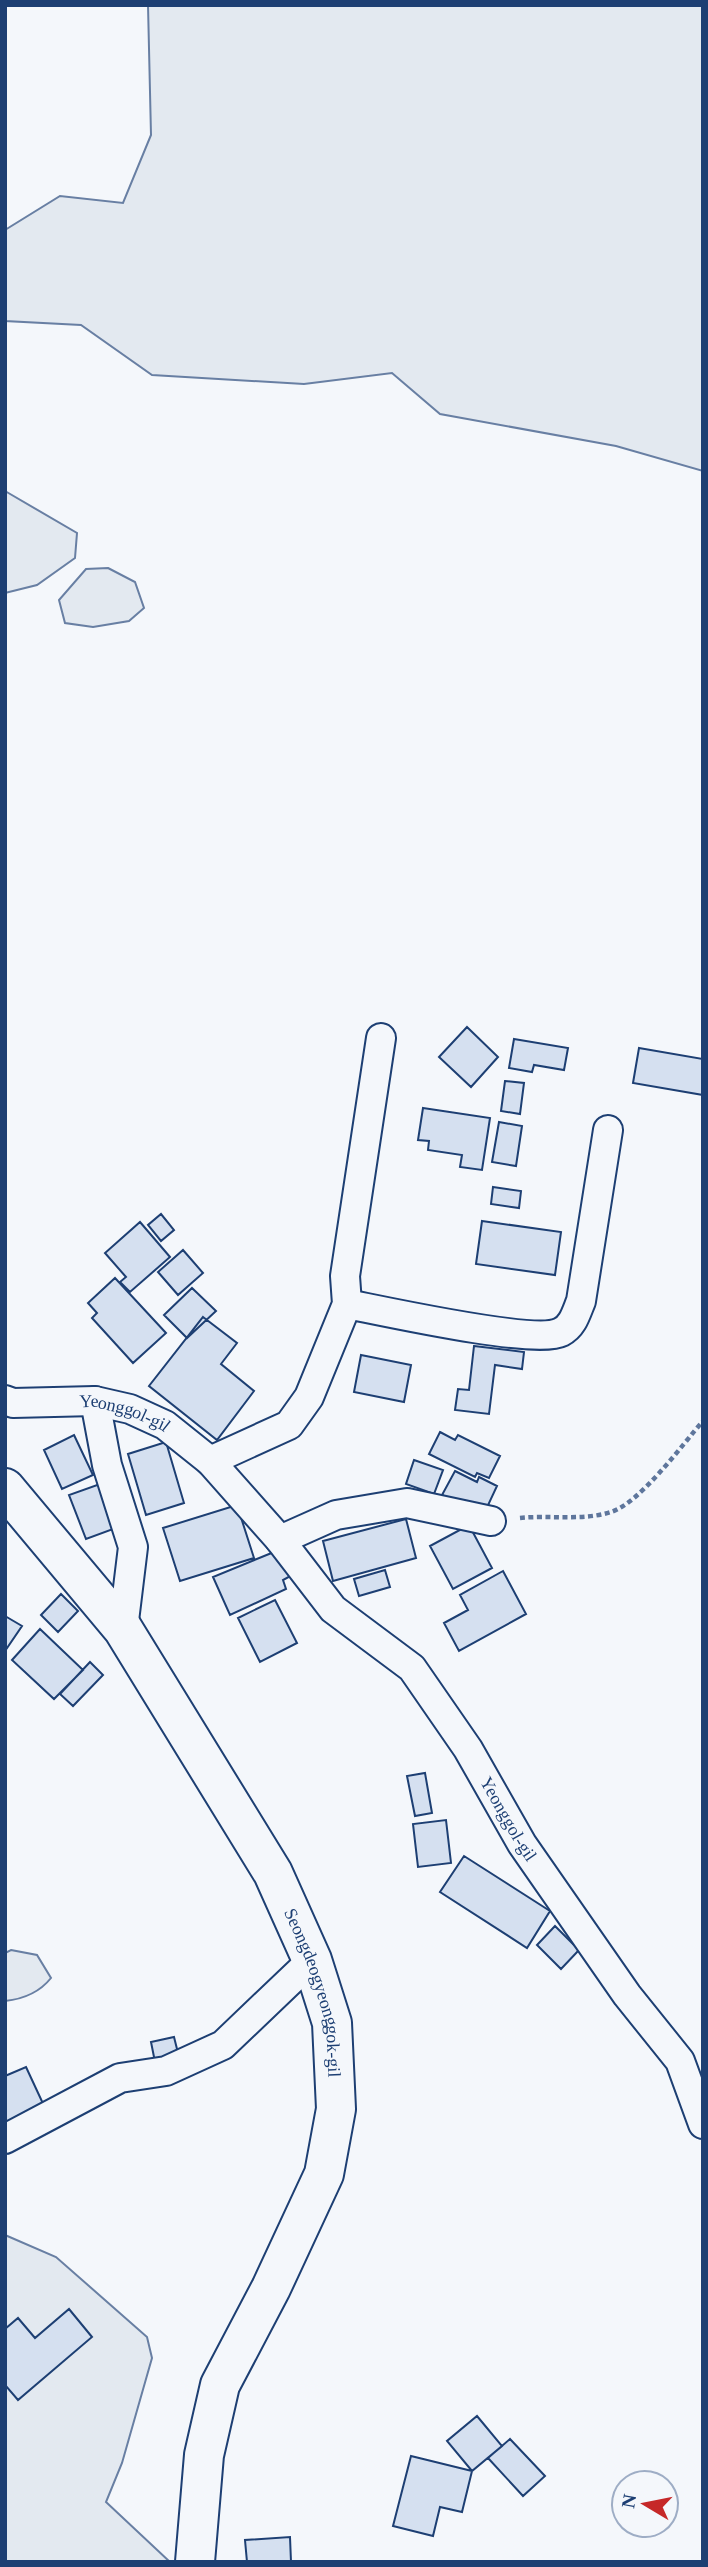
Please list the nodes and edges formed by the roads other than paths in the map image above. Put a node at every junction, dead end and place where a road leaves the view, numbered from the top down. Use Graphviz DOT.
graph roads {
  1 [pos="381,1038"];
  2 [pos="608,1130"];
  3 [pos="347,1304"];
  4 [pos="5,1400"];
  5 [pos="95,1401"];
  6 [pos="210,1461"];
  7 [pos="5,1488"];
  8 [pos="491,1521"];
  9 [pos="280,1540"];
  10 [pos="124,1629"];
  11 [pos="312,1960"];
  12 [pos="703,2124"];
  13 [pos="5,2139"];
  14 [pos="195,2562"];
  1 -- 3 [label="street"];
  2 -- 3 [label="street"];
  3 -- 6 [label="street"];
  4 -- 5 [label="street, Yeonggol-gil"];
  5 -- 6 [label="street, Yeonggol-gil"];
  5 -- 10 [label="street"];
  6 -- 9 [label="street, Yeonggol-gil"];
  7 -- 10 [label="main road, Seongdeogyeonggok-gil"];
  8 -- 9 [label="street"];
  9 -- 12 [label="street, Yeonggol-gil"];
  10 -- 11 [label="main road, Seongdeogyeonggok-gil"];
  11 -- 13 [label="street"];
  11 -- 14 [label="main road, Seongdeogyeonggok-gil"];
}
